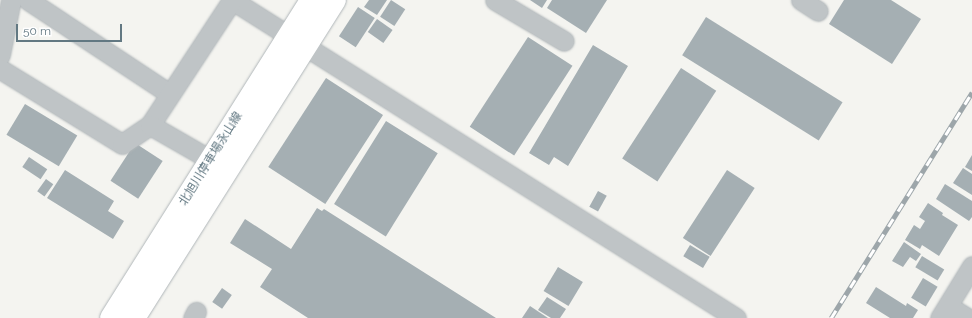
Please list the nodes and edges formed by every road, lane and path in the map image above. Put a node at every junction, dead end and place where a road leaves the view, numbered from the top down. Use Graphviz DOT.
graph roads {
  1 [pos="11,0"];
  2 [pos="28,0"];
  3 [pos="311,0"];
  4 [pos="335,0"];
  5 [pos="495,0"];
  6 [pos="801,0"];
  7 [pos="238,2"];
  8 [pos="818,11"];
  9 [pos="297,41"];
  10 [pos="564,41"];
  11 [pos="0,55"];
  12 [pos="0,69"];
  13 [pos="170,94"];
  14 [pos="150,125"];
  15 [pos="219,164"];
  16 [pos="972,266"];
  17 [pos="944,312"];
  18 [pos="111,318"];
  19 [pos="134,318"];
  20 [pos="736,318"];
  21 [pos="967,318"];
  1 -- 11 [label="street"];
  2 -- 13 [label="street"];
  3 -- 9 [label="main road, 北旭川停車場永山線"];
  4 -- 9 [label="main road, 北旭川停車場永山線"];
  5 -- 10 [label="street"];
  6 -- 8 [label="street"];
  7 -- 9 [label="street"];
  7 -- 13 [label="street"];
  9 -- 15 [label="main road, 北旭川停車場永山線"];
  9 -- 20 [label="street"];
  12 -- 14 [label="street"];
  13 -- 14 [label="street"];
  14 -- 15 [label="street"];
  15 -- 18 [label="main road, 北旭川停車場永山線"];
  15 -- 19 [label="main road, 北旭川停車場永山線"];
  16 -- 17 [label="street"];
  17 -- 21 [label="street"];
}
